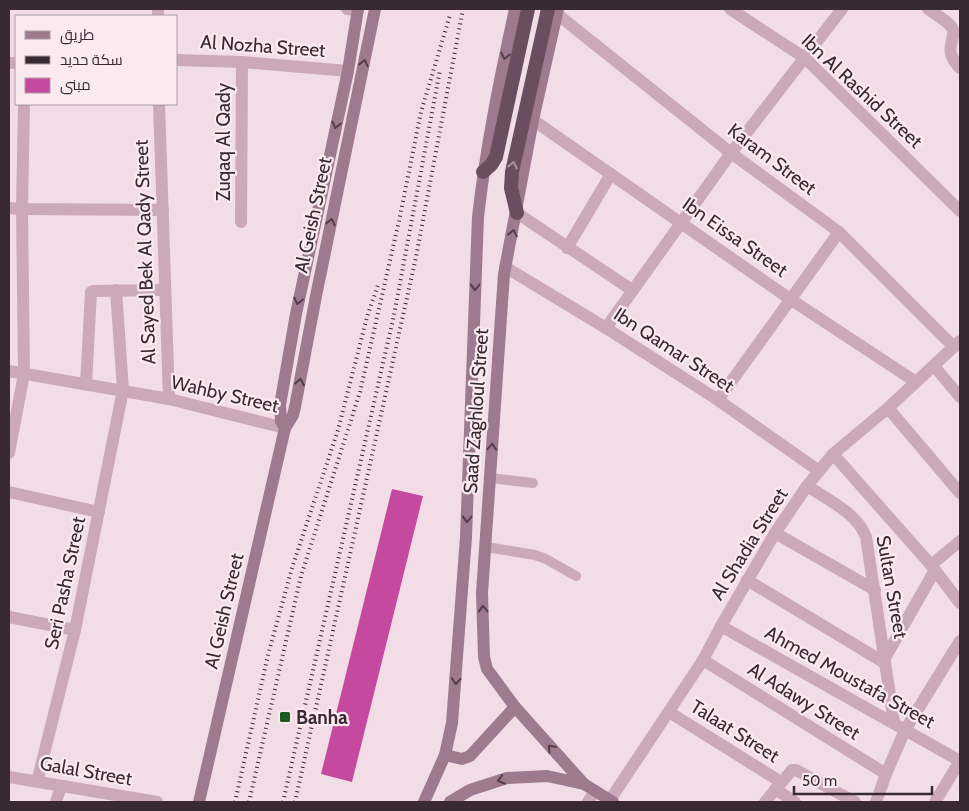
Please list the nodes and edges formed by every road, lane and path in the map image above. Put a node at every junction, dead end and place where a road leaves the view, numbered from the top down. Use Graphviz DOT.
graph roads {
  1 [pos="355,9"];
  2 [pos="375,9"];
  3 [pos="730,9"];
  4 [pos="842,9"];
  5 [pos="928,9"];
  6 [pos="523,11"];
  7 [pos="552,13"];
  8 [pos="805,58"];
  9 [pos="178,60"];
  10 [pos="242,62"];
  11 [pos="960,68"];
  12 [pos="348,71"];
  13 [pos="24,105"];
  14 [pos="159,105"];
  15 [pos="533,120"];
  16 [pos="731,153"];
  17 [pos="483,172"];
  18 [pos="611,174"];
  19 [pos="9,208"];
  20 [pos="22,209"];
  21 [pos="163,210"];
  22 [pos="960,210"];
  23 [pos="517,213"];
  24 [pos="241,222"];
  25 [pos="682,222"];
  26 [pos="839,232"];
  27 [pos="568,248"];
  28 [pos="505,267"];
  29 [pos="116,290"];
  30 [pos="165,290"];
  31 [pos="632,290"];
  32 [pos="790,299"];
  33 [pos="606,328"];
  34 [pos="957,344"];
  35 [pos="934,366"];
  36 [pos="9,371"];
  37 [pos="24,374"];
  38 [pos="916,382"];
  39 [pos="86,384"];
  40 [pos="123,390"];
  41 [pos="960,397"];
  42 [pos="169,400"];
  43 [pos="718,400"];
  44 [pos="888,408"];
  45 [pos="285,428"];
  46 [pos="9,453"];
  47 [pos="833,454"];
  48 [pos="819,470"];
  49 [pos="490,478"];
  50 [pos="533,483"];
  51 [pos="807,486"];
  52 [pos="9,492"];
  53 [pos="960,493"];
  54 [pos="99,512"];
  55 [pos="775,533"];
  56 [pos="960,541"];
  57 [pos="486,547"];
  58 [pos="933,567"];
  59 [pos="576,576"];
  60 [pos="747,580"];
  61 [pos="875,590"];
  62 [pos="960,603"];
  63 [pos="9,616"];
  64 [pos="721,626"];
  65 [pos="75,630"];
  66 [pos="960,642"];
  67 [pos="703,660"];
  68 [pos="885,660"];
  69 [pos="514,707"];
  70 [pos="669,712"];
  71 [pos="894,722"];
  72 [pos="905,730"];
  73 [pos="445,755"];
  74 [pos="960,761"];
  75 [pos="886,774"];
  76 [pos="9,777"];
  77 [pos="37,782"];
  78 [pos="778,785"];
  79 [pos="62,786"];
  80 [pos="589,787"];
  81 [pos="612,801"];
  82 [pos="56,802"];
  83 [pos="157,802"];
  84 [pos="199,802"];
  85 [pos="424,802"];
  86 [pos="450,802"];
  87 [pos="588,802"];
  88 [pos="765,802"];
  89 [pos="795,802"];
  90 [pos="855,802"];
  91 [pos="876,802"];
  92 [pos="935,802"];
  1 -- 12 [label="main road, Al Geish Street"];
  45 -- 2 [label="main road, Al Geish Street, one-way"];
  3 -- 8 [label="street, Ibn Al Rashid Street"];
  4 -- 8 [label="street"];
  5 -- 11 [label="street"];
  6 -- 17 [label="highway, one-way"];
  7 -- 15 [label="main road, Saad Zaghloul Street"];
  7 -- 16 [label="street, Karam Street"];
  23 -- 7 [label="highway, one-way"];
  8 -- 16 [label="street"];
  8 -- 22 [label="street, Ibn Al Rashid Street"];
  9 -- 10 [label="street, Al Nozha Street"];
  10 -- 12 [label="street, Al Nozha Street"];
  10 -- 24 [label="street, Zuqaq Al Qady"];
  12 -- 45 [label="main road, Al Geish Street, one-way"];
  13 -- 20 [label="street"];
  14 -- 21 [label="street, Al Sayed Bek Al Qady Street"];
  15 -- 18 [label="street, Ibn Eissa Street"];
  15 -- 23 [label="main road, Saad Zaghloul Street"];
  16 -- 25 [label="street"];
  16 -- 26 [label="street, Karam Street"];
  17 -- 73 [label="main road, Saad Zaghloul Street, one-way"];
  18 -- 25 [label="street, Ibn Eissa Street"];
  18 -- 27 [label="street"];
  19 -- 20 [label="street"];
  20 -- 21 [label="street"];
  20 -- 37 [label="street"];
  21 -- 30 [label="street, Al Sayed Bek Al Qady Street"];
  23 -- 27 [label="street"];
  28 -- 23 [label="main road, Saad Zaghloul Street, one-way"];
  25 -- 31 [label="street"];
  25 -- 32 [label="street, Ibn Eissa Street"];
  26 -- 32 [label="street"];
  26 -- 34 [label="street, Karam Street"];
  27 -- 31 [label="street"];
  28 -- 33 [label="street, Ibn Qamar Street"];
  49 -- 28 [label="main road, Saad Zaghloul Street, one-way"];
  29 -- 30 [label="street"];
  29 -- 39 [label="street"];
  29 -- 40 [label="street, Seri Pasha Street"];
  30 -- 42 [label="street, Al Sayed Bek Al Qady Street"];
  31 -- 33 [label="street"];
  32 -- 38 [label="street, Ibn Eissa Street"];
  32 -- 43 [label="street"];
  33 -- 43 [label="street, Ibn Qamar Street"];
  34 -- 35 [label="street, Al Shadia Street"];
  35 -- 38 [label="street, Al Shadia Street"];
  35 -- 41 [label="street"];
  36 -- 37 [label="street, Wahby Street"];
  37 -- 39 [label="street, Wahby Street"];
  37 -- 46 [label="street"];
  38 -- 44 [label="street, Al Shadia Street"];
  39 -- 40 [label="street, Wahby Street"];
  40 -- 42 [label="street, Wahby Street"];
  40 -- 54 [label="street, Seri Pasha Street"];
  42 -- 45 [label="street, Wahby Street"];
  43 -- 48 [label="street, Ibn Qamar Street"];
  44 -- 47 [label="street, Al Shadia Street"];
  44 -- 53 [label="street"];
  45 -- 84 [label="main road, Al Geish Street"];
  47 -- 48 [label="street, Al Shadia Street"];
  47 -- 58 [label="street"];
  48 -- 51 [label="street, Al Shadia Street"];
  49 -- 50 [label="lane"];
  49 -- 57 [label="main road, Saad Zaghloul Street"];
  51 -- 55 [label="street, Al Shadia Street"];
  51 -- 61 [label="street, Sultan Street"];
  52 -- 54 [label="street"];
  54 -- 65 [label="street, Seri Pasha Street"];
  55 -- 60 [label="street, Al Shadia Street"];
  55 -- 61 [label="street"];
  56 -- 58 [label="street"];
  57 -- 59 [label="lane"];
  69 -- 57 [label="main road, Saad Zaghloul Street, one-way"];
  58 -- 62 [label="street"];
  58 -- 68 [label="street"];
  60 -- 64 [label="street, Al Shadia Street"];
  60 -- 68 [label="street"];
  61 -- 68 [label="street, Sultan Street"];
  63 -- 65 [label="street"];
  64 -- 67 [label="street, Al Shadia Street"];
  64 -- 71 [label="street, Ahmed Moustafa Street"];
  65 -- 77 [label="street, Seri Pasha Street"];
  66 -- 72 [label="street"];
  67 -- 70 [label="street, Al Shadia Street"];
  67 -- 75 [label="street, Al Adawy Street"];
  68 -- 71 [label="street, Sultan Street"];
  69 -- 73 [label="main road"];
  80 -- 69 [label="main road, Saad Zaghloul Street, one-way"];
  70 -- 78 [label="street, Talaat Street"];
  70 -- 81 [label="street, Al Shadia Street"];
  71 -- 72 [label="street, Ahmed Moustafa Street"];
  72 -- 74 [label="street, Ahmed Moustafa Street"];
  72 -- 75 [label="street"];
  73 -- 85 [label="main road, Saad Zaghloul Street"];
  74 -- 92 [label="street"];
  75 -- 91 [label="street"];
  76 -- 77 [label="street, Galal Street"];
  77 -- 79 [label="street, Galal Street"];
  78 -- 88 [label="street"];
  78 -- 89 [label="street, Talaat Street"];
  78 -- 90 [label="street"];
  79 -- 82 [label="street"];
  79 -- 83 [label="street, Galal Street"];
  80 -- 81 [label="main road"];
  80 -- 86 [label="main road, one-way"];
  80 -- 87 [label="street"];
}
